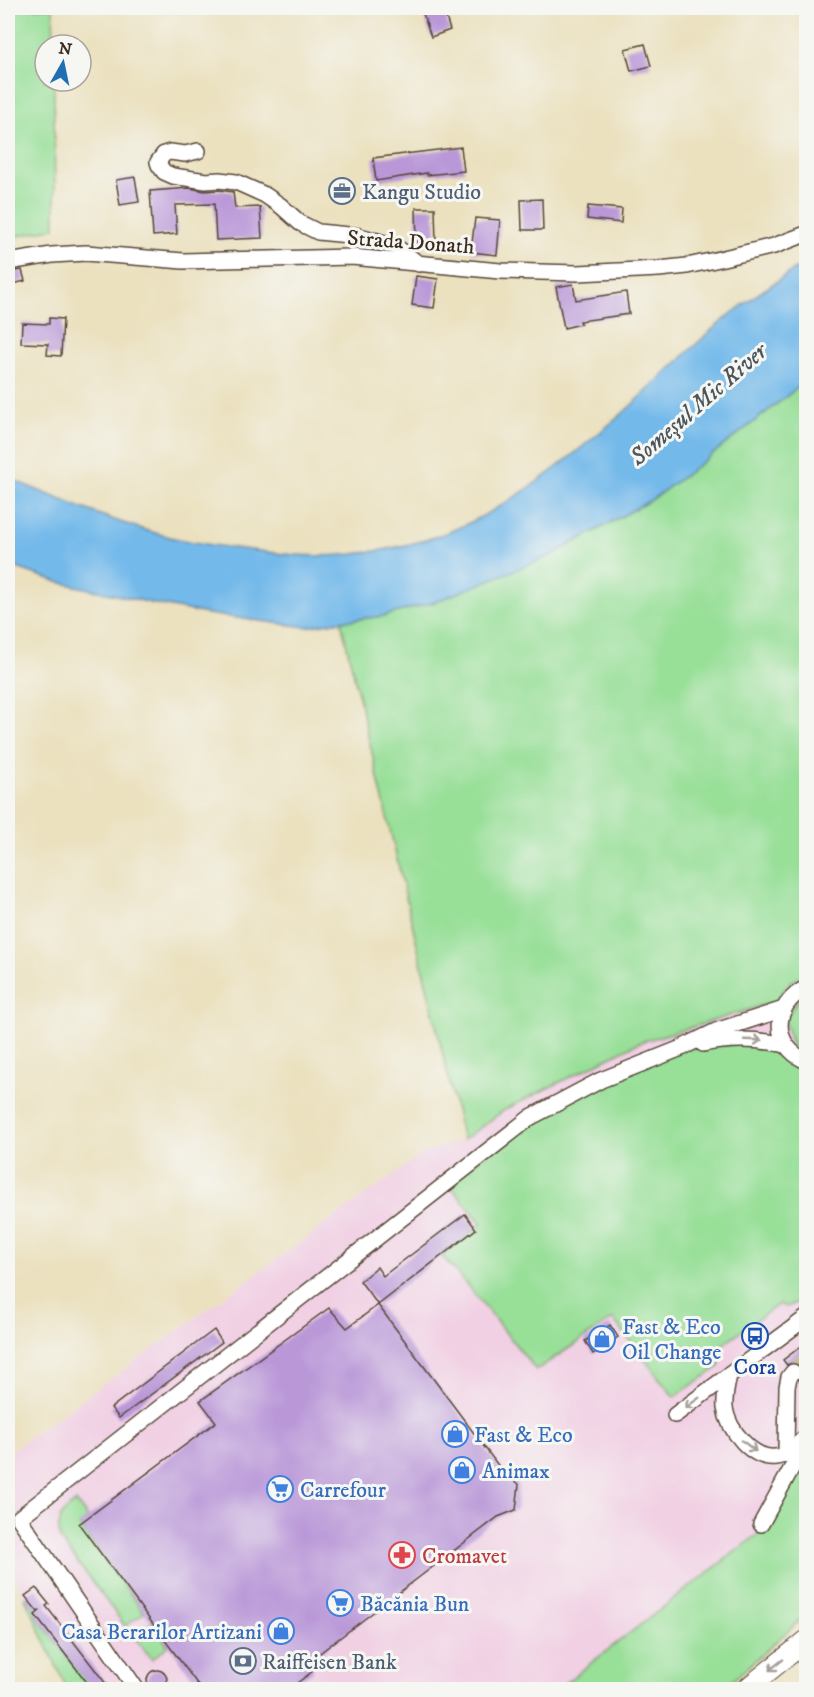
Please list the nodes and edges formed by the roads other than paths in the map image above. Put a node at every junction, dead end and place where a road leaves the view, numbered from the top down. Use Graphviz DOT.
graph roads {
  1 [pos="198,151"];
  2 [pos="807,234"];
  3 [pos="8,262"];
  4 [pos="419,264"];
  5 [pos="807,988"];
  6 [pos="784,1009"];
  7 [pos="786,1045"];
  8 [pos="679,1049"];
  9 [pos="806,1062"];
  10 [pos="807,1318"];
  11 [pos="793,1372"];
  12 [pos="729,1375"];
  13 [pos="675,1415"];
  14 [pos="807,1438"];
  15 [pos="786,1453"];
  16 [pos="761,1524"];
  17 [pos="807,1641"];
  18 [pos="137,1689"];
  19 [pos="745,1689"];
  1 -- 4 [label="street"];
  2 -- 4 [label="street, Strada Donath"];
  3 -- 4 [label="street, Strada Donath"];
  5 -- 6 [label="street"];
  6 -- 7 [label="street"];
  6 -- 8 [label="street"];
  8 -- 7 [label="street, one-way"];
  7 -- 9 [label="street"];
  8 -- 18 [label="street"];
  10 -- 12 [label="street"];
  11 -- 15 [label="street"];
  12 -- 13 [label="street, one-way"];
  12 -- 15 [label="street, one-way"];
  14 -- 15 [label="street"];
  14 -- 16 [label="street"];
  17 -- 19 [label="main road, one-way"];
}
